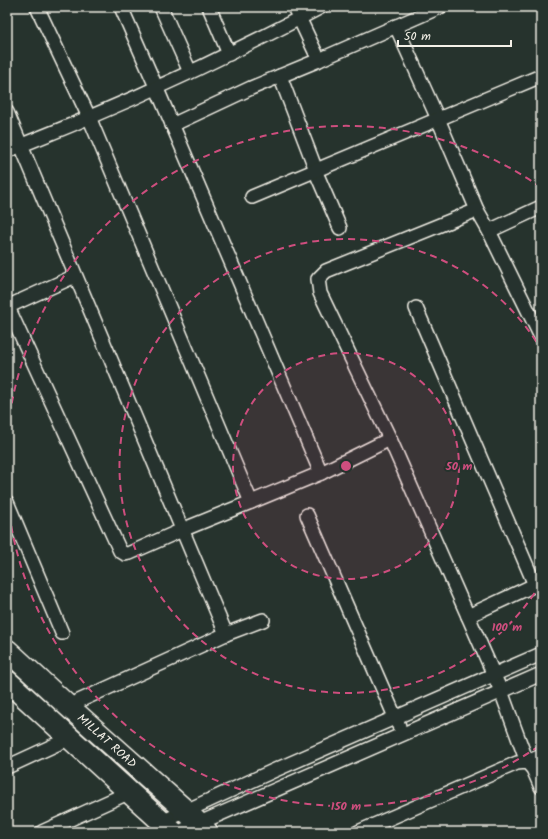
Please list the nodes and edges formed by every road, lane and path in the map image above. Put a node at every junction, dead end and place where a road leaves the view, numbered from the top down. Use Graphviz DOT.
graph roads {
  1 [pos="37,7"];
  2 [pos="121,7"];
  3 [pos="161,7"];
  4 [pos="209,7"];
  5 [pos="321,7"];
  6 [pos="440,7"];
  7 [pos="297,13"];
  8 [pos="396,26"];
  9 [pos="229,54"];
  10 [pos="319,60"];
  11 [pos="190,72"];
  12 [pos="280,76"];
  13 [pos="541,76"];
  14 [pos="156,89"];
  15 [pos="7,112"];
  16 [pos="89,117"];
  17 [pos="438,119"];
  18 [pos="172,125"];
  19 [pos="21,146"];
  20 [pos="7,151"];
  21 [pos="317,173"];
  22 [pos="252,197"];
  23 [pos="541,208"];
  24 [pos="477,210"];
  25 [pos="340,228"];
  26 [pos="489,232"];
  27 [pos="75,276"];
  28 [pos="7,306"];
  29 [pos="416,308"];
  30 [pos="541,338"];
  31 [pos="390,439"];
  32 [pos="321,473"];
  33 [pos="7,502"];
  34 [pos="251,502"];
  35 [pos="307,515"];
  36 [pos="182,530"];
  37 [pos="538,584"];
  38 [pos="468,616"];
  39 [pos="263,620"];
  40 [pos="62,633"];
  41 [pos="226,634"];
  42 [pos="7,650"];
  43 [pos="541,654"];
  44 [pos="541,674"];
  45 [pos="493,675"];
  46 [pos="7,681"];
  47 [pos="501,691"];
  48 [pos="68,706"];
  49 [pos="395,718"];
  50 [pos="402,734"];
  51 [pos="70,738"];
  52 [pos="541,756"];
  53 [pos="527,762"];
  54 [pos="7,767"];
  55 [pos="273,771"];
  56 [pos="541,787"];
  57 [pos="280,788"];
  58 [pos="130,792"];
  59 [pos="197,822"];
  60 [pos="171,829"];
  61 [pos="42,832"];
  62 [pos="358,832"];
  1 -- 16 [label="street"];
  2 -- 14 [label="street"];
  3 -- 11 [label="street"];
  4 -- 9 [label="street"];
  5 -- 7 [label="street"];
  6 -- 8 [label="street"];
  7 -- 9 [label="street"];
  7 -- 10 [label="street"];
  8 -- 10 [label="street"];
  8 -- 17 [label="street"];
  9 -- 11 [label="street"];
  10 -- 12 [label="street"];
  11 -- 14 [label="street"];
  12 -- 18 [label="street"];
  12 -- 21 [label="street"];
  13 -- 17 [label="street"];
  14 -- 16 [label="street"];
  14 -- 18 [label="street"];
  15 -- 19 [label="street"];
  16 -- 19 [label="street"];
  16 -- 34 [label="street"];
  17 -- 21 [label="street"];
  17 -- 24 [label="street"];
  18 -- 32 [label="street"];
  19 -- 20 [label="street"];
  19 -- 27 [label="street"];
  21 -- 22 [label="street"];
  21 -- 25 [label="street"];
  23 -- 26 [label="street"];
  24 -- 26 [label="street"];
  24 -- 31 [label="street"];
  26 -- 30 [label="street"];
  27 -- 28 [label="street"];
  27 -- 36 [label="street"];
  28 -- 36 [label="street"];
  29 -- 37 [label="street"];
  31 -- 32 [label="street"];
  31 -- 38 [label="street"];
  32 -- 34 [label="street"];
  33 -- 40 [label="street"];
  34 -- 36 [label="street"];
  35 -- 49 [label="street"];
  36 -- 41 [label="street"];
  37 -- 38 [label="street"];
  38 -- 45 [label="street"];
  39 -- 41 [label="street"];
  41 -- 48 [label="street"];
  42 -- 48 [label="main road, MILLAT ROAD"];
  43 -- 45 [label="street"];
  44 -- 47 [label="street"];
  45 -- 47 [label="street"];
  45 -- 49 [label="street"];
  46 -- 51 [label="main road, MILLAT ROAD"];
  47 -- 50 [label="street"];
  47 -- 53 [label="street"];
  48 -- 59 [label="main road, MILLAT ROAD"];
  49 -- 50 [label="street"];
  49 -- 55 [label="street"];
  50 -- 57 [label="street"];
  51 -- 54 [label="street"];
  51 -- 58 [label="main road, MILLAT ROAD"];
  52 -- 53 [label="street"];
  53 -- 56 [label="street"];
  53 -- 62 [label="street"];
  55 -- 57 [label="street"];
  55 -- 59 [label="street"];
  57 -- 59 [label="street"];
  58 -- 60 [label="main road, MILLAT ROAD"];
  58 -- 61 [label="street"];
  59 -- 60 [label="street"];
  59 -- 60 [label="street"];
}
